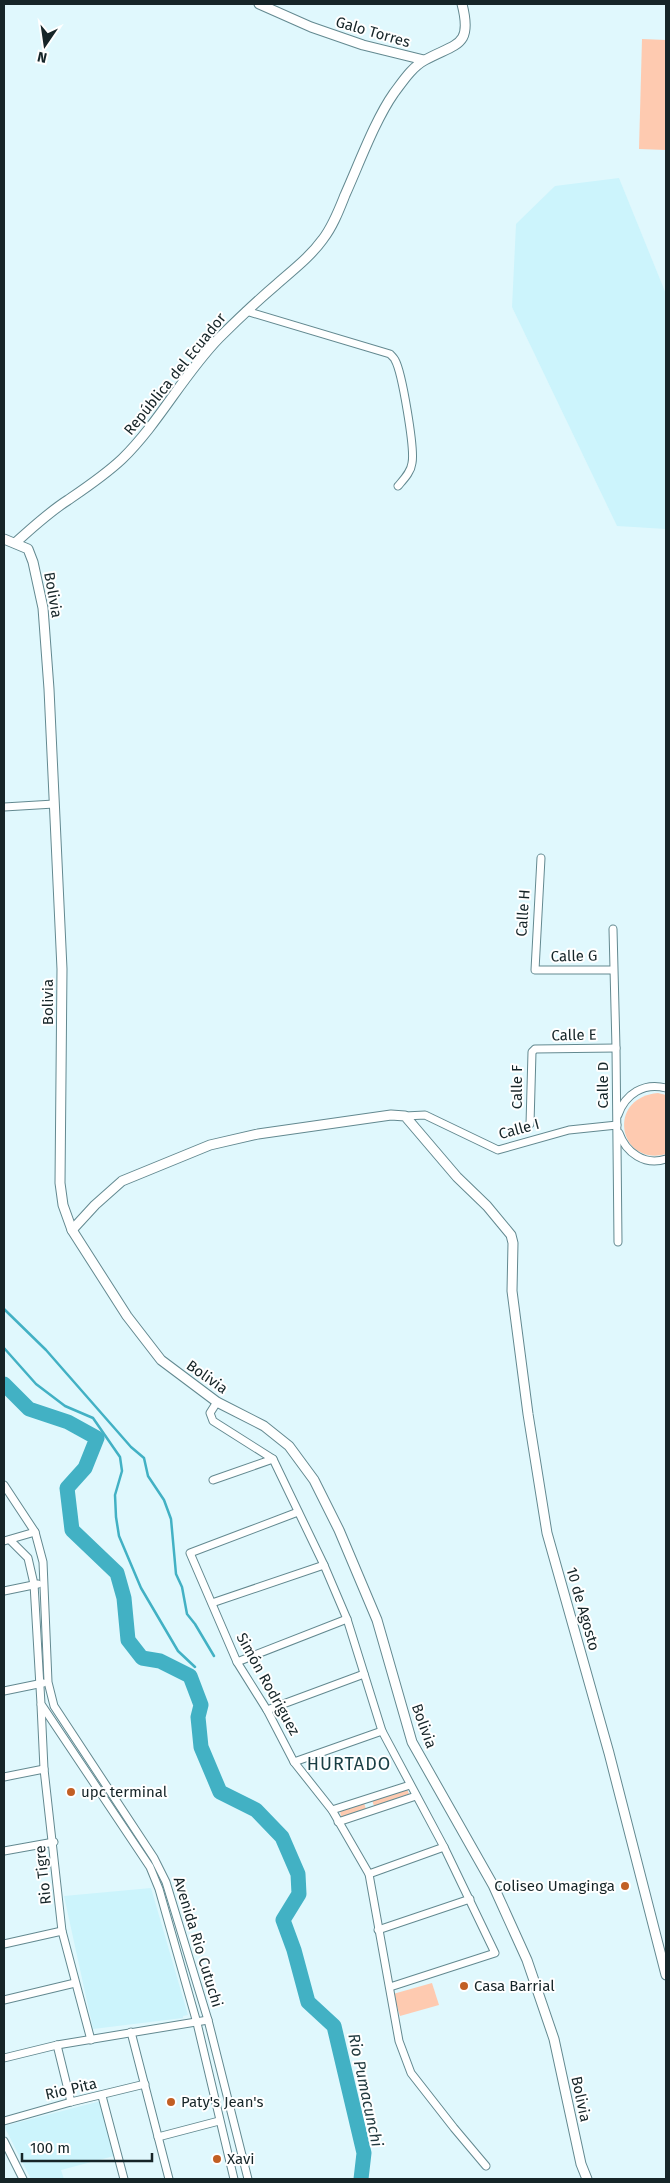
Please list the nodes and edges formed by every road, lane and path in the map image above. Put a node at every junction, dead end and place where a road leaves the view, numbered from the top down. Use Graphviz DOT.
graph roads {
  1 [pos="259,4"];
  2 [pos="462,4"];
  3 [pos="424,60"];
  4 [pos="246,311"];
  5 [pos="398,486"];
  6 [pos="4,539"];
  7 [pos="15,543"];
  8 [pos="54,804"];
  9 [pos="4,806"];
  10 [pos="540,858"];
  11 [pos="613,929"];
  12 [pos="535,970"];
  13 [pos="613,970"];
  14 [pos="616,1048"];
  15 [pos="532,1052"];
  16 [pos="666,1088"];
  17 [pos="405,1116"];
  18 [pos="530,1124"];
  19 [pos="617,1125"];
  20 [pos="666,1159"];
  21 [pos="72,1230"];
  22 [pos="618,1242"];
  23 [pos="217,1402"];
  24 [pos="273,1459"];
  25 [pos="213,1480"];
  26 [pos="4,1485"];
  27 [pos="298,1512"];
  28 [pos="35,1532"];
  29 [pos="7,1541"];
  30 [pos="324,1565"];
  31 [pos="44,1583"];
  32 [pos="34,1584"];
  33 [pos="4,1591"];
  34 [pos="212,1603"];
  35 [pos="347,1619"];
  36 [pos="237,1662"];
  37 [pos="364,1674"];
  38 [pos="48,1682"];
  39 [pos="39,1683"];
  40 [pos="4,1692"];
  41 [pos="41,1704"];
  42 [pos="267,1710"];
  43 [pos="382,1731"];
  44 [pos="294,1762"];
  45 [pos="44,1769"];
  46 [pos="4,1777"];
  47 [pos="410,1784"];
  48 [pos="416,1796"];
  49 [pos="368,1798"];
  50 [pos="332,1810"];
  51 [pos="372,1810"];
  52 [pos="338,1822"];
  53 [pos="54,1842"];
  54 [pos="444,1847"];
  55 [pos="4,1851"];
  56 [pos="369,1874"];
  57 [pos="470,1899"];
  58 [pos="62,1930"];
  59 [pos="378,1930"];
  60 [pos="4,1944"];
  61 [pos="666,1976"];
  62 [pos="75,1983"];
  63 [pos="390,1987"];
  64 [pos="4,2000"];
  65 [pos="208,2020"];
  66 [pos="197,2023"];
  67 [pos="131,2032"];
  68 [pos="91,2040"];
  69 [pos="57,2045"];
  70 [pos="4,2058"];
  71 [pos="145,2084"];
  72 [pos="102,2096"];
  73 [pos="71,2102"];
  74 [pos="4,2120"];
  75 [pos="220,2121"];
  76 [pos="158,2137"];
  77 [pos="4,2141"];
  78 [pos="486,2166"];
  79 [pos="22,2179"];
  80 [pos="124,2179"];
  81 [pos="169,2179"];
  82 [pos="234,2179"];
  83 [pos="248,2179"];
  84 [pos="587,2179"];
  1 -- 3 [label="street, Galo Torres"];
  2 -- 3 [label="street, República del Ecuador"];
  3 -- 4 [label="street, República del Ecuador"];
  4 -- 5 [label="street"];
  4 -- 7 [label="street, República del Ecuador"];
  6 -- 7 [label="street"];
  7 -- 8 [label="street, Bolivia"];
  8 -- 9 [label="street"];
  8 -- 21 [label="street, Bolivia"];
  10 -- 12 [label="street, Calle H"];
  11 -- 13 [label="street, Calle D"];
  12 -- 13 [label="street, Calle G"];
  13 -- 14 [label="street, Calle D"];
  14 -- 15 [label="street, Calle E"];
  14 -- 19 [label="street, Calle D"];
  15 -- 18 [label="street, Calle F"];
  16 -- 19 [label="street"];
  17 -- 19 [label="street, Calle I"];
  17 -- 21 [label="street"];
  17 -- 61 [label="street, 10 de Agosto"];
  19 -- 20 [label="street"];
  19 -- 22 [label="street, Calle D"];
  21 -- 23 [label="street, Bolivia"];
  23 -- 24 [label="street"];
  23 -- 84 [label="street, Bolivia"];
  24 -- 25 [label="street"];
  24 -- 27 [label="street"];
  26 -- 28 [label="street, Avenida Rio Cutuchi"];
  27 -- 30 [label="street"];
  27 -- 34 [label="street, Simón Rodriguez"];
  28 -- 29 [label="street"];
  28 -- 31 [label="street, Avenida Rio Cutuchi"];
  29 -- 32 [label="street, Avenida Rio Cutuchi"];
  30 -- 34 [label="street"];
  30 -- 35 [label="street"];
  31 -- 32 [label="street"];
  31 -- 38 [label="street, Avenida Rio Cutuchi"];
  32 -- 33 [label="street"];
  32 -- 39 [label="street, Avenida Rio Cutuchi"];
  34 -- 36 [label="street, Simón Rodriguez"];
  35 -- 36 [label="street"];
  35 -- 37 [label="street"];
  36 -- 42 [label="street, Simón Rodriguez"];
  37 -- 42 [label="street"];
  37 -- 43 [label="street"];
  38 -- 39 [label="street"];
  38 -- 65 [label="street, Avenida Rio Cutuchi"];
  39 -- 40 [label="street"];
  39 -- 41 [label="street, Avenida Rio Cutuchi"];
  41 -- 45 [label="street, Rio Tigre"];
  41 -- 66 [label="street, Avenida Rio Cutuchi"];
  42 -- 44 [label="street, Simón Rodriguez"];
  43 -- 44 [label="street"];
  43 -- 47 [label="street"];
  44 -- 50 [label="street, Simón Rodriguez"];
  45 -- 46 [label="street"];
  45 -- 53 [label="street, Rio Tigre"];
  47 -- 48 [label="street"];
  47 -- 49 [label="street"];
  48 -- 51 [label="street"];
  48 -- 54 [label="street"];
  49 -- 50 [label="street"];
  49 -- 51 [label="street"];
  50 -- 52 [label="street, Simón Rodriguez"];
  51 -- 52 [label="street"];
  52 -- 56 [label="street, Simón Rodriguez"];
  53 -- 55 [label="street"];
  53 -- 58 [label="street, Rio Tigre"];
  54 -- 56 [label="street"];
  54 -- 57 [label="street"];
  56 -- 59 [label="street, Simón Rodriguez"];
  57 -- 59 [label="street"];
  57 -- 63 [label="street"];
  58 -- 60 [label="street"];
  58 -- 62 [label="street, Rio Tigre"];
  59 -- 63 [label="street, Simón Rodriguez"];
  62 -- 64 [label="street"];
  62 -- 68 [label="street, Rio Tigre"];
  63 -- 78 [label="street, Simón Rodriguez"];
  65 -- 66 [label="street"];
  65 -- 83 [label="street, Avenida Rio Cutuchi"];
  66 -- 67 [label="street"];
  66 -- 75 [label="street, Avenida Rio Cutuchi"];
  67 -- 68 [label="street"];
  67 -- 71 [label="street"];
  68 -- 69 [label="street"];
  69 -- 70 [label="street"];
  69 -- 73 [label="street"];
  71 -- 72 [label="street, Rio Pita"];
  71 -- 76 [label="street"];
  72 -- 73 [label="street, Rio Pita"];
  72 -- 80 [label="street"];
  73 -- 74 [label="street, Rio Pita"];
  75 -- 76 [label="street"];
  75 -- 82 [label="street, Avenida Rio Cutuchi"];
  76 -- 81 [label="street"];
  77 -- 79 [label="street"];
}
